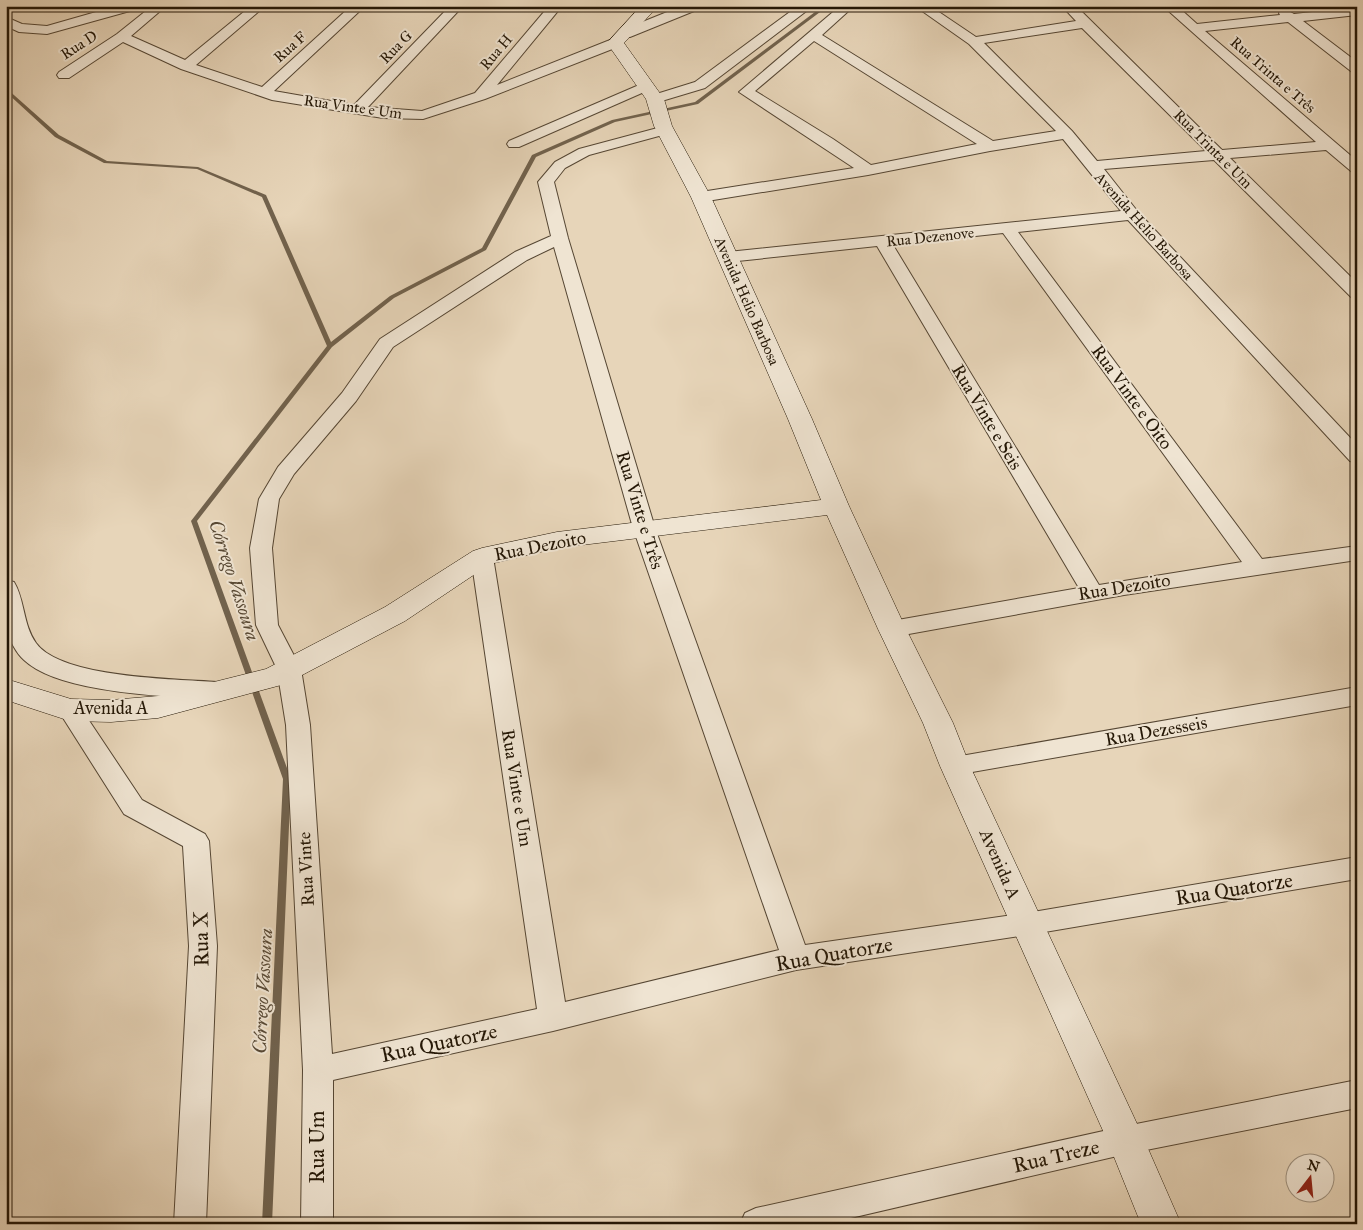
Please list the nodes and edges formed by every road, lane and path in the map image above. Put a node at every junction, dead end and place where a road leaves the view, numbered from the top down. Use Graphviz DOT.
graph roads {
  1 [pos="132,6"];
  2 [pos="160,6"];
  3 [pos="259,6"];
  4 [pos="359,6"];
  5 [pos="457,6"];
  6 [pos="556,6"];
  7 [pos="650,6"];
  8 [pos="694,6"];
  9 [pos="807,6"];
  10 [pos="848,6"];
  11 [pos="921,6"];
  12 [pos="1068,6"];
  13 [pos="1169,6"];
  14 [pos="1277,6"];
  15 [pos="1357,11"];
  16 [pos="1291,18"];
  17 [pos="6,21"];
  18 [pos="1086,23"];
  19 [pos="1194,28"];
  20 [pos="813,35"];
  21 [pos="122,37"];
  22 [pos="620,38"];
  23 [pos="974,41"];
  24 [pos="186,66"];
  25 [pos="1357,69"];
  26 [pos="64,75"];
  27 [pos="265,92"];
  28 [pos="480,96"];
  29 [pos="358,110"];
  30 [pos="657,110"];
  31 [pos="1067,134"];
  32 [pos="514,144"];
  33 [pos="1329,145"];
  34 [pos="990,146"];
  35 [pos="1219,154"];
  36 [pos="1091,166"];
  37 [pos="1357,169"];
  38 [pos="868,170"];
  39 [pos="700,197"];
  40 [pos="1132,215"];
  41 [pos="1008,229"];
  42 [pos="560,238"];
  43 [pos="883,242"];
  44 [pos="728,257"];
  45 [pos="1357,293"];
  46 [pos="1353,448"];
  47 [pos="836,506"];
  48 [pos="644,528"];
  49 [pos="1357,552"];
  50 [pos="482,557"];
  51 [pos="1256,566"];
  52 [pos="6,587"];
  53 [pos="1092,592"];
  54 [pos="892,629"];
  55 [pos="282,673"];
  56 [pos="6,690"];
  57 [pos="217,691"];
  58 [pos="1357,696"];
  59 [pos="70,710"];
  60 [pos="955,766"];
  61 [pos="1357,868"];
  62 [pos="1027,924"];
  63 [pos="796,958"];
  64 [pos="553,1018"];
  65 [pos="318,1070"];
  66 [pos="1357,1094"];
  67 [pos="1126,1140"];
  68 [pos="190,1224"];
  69 [pos="317,1224"];
  70 [pos="756,1224"];
  71 [pos="1161,1224"];
  1 -- 17 [label="street"];
  2 -- 21 [label="street, Rua D"];
  3 -- 24 [label="street"];
  4 -- 27 [label="street, Rua F"];
  5 -- 29 [label="street, Rua G"];
  6 -- 28 [label="street, Rua H"];
  7 -- 22 [label="main road"];
  8 -- 22 [label="street, Rua Vinte e Um"];
  9 -- 30 [label="street"];
  10 -- 20 [label="street"];
  11 -- 23 [label="street, Avenida Helio Barbosa"];
  12 -- 18 [label="street, Rua Trinta e Um"];
  13 -- 19 [label="street, Rua Trinta e Três"];
  14 -- 16 [label="street"];
  15 -- 16 [label="street"];
  16 -- 19 [label="street"];
  16 -- 25 [label="street"];
  18 -- 23 [label="street"];
  18 -- 35 [label="street, Rua Trinta e Um"];
  19 -- 33 [label="street, Rua Trinta e Três"];
  20 -- 34 [label="street"];
  20 -- 38 [label="street"];
  21 -- 24 [label="street, Rua Vinte e Um"];
  21 -- 26 [label="street, Rua D"];
  22 -- 28 [label="street, Rua Vinte e Um"];
  22 -- 30 [label="main road, Avenida Helio Barbosa"];
  23 -- 31 [label="street, Avenida Helio Barbosa"];
  24 -- 27 [label="street, Rua Vinte e Um"];
  27 -- 29 [label="street, Rua Vinte e Um"];
  28 -- 29 [label="street, Rua Vinte e Um"];
  30 -- 32 [label="street"];
  30 -- 39 [label="main road, Avenida Helio Barbosa"];
  30 -- 42 [label="street, Rua Vinte e Três"];
  31 -- 34 [label="street"];
  31 -- 36 [label="street, Avenida Helio Barbosa"];
  33 -- 35 [label="street"];
  33 -- 37 [label="street, Rua Trinta e Três"];
  34 -- 38 [label="street"];
  35 -- 36 [label="street"];
  35 -- 45 [label="street, Rua Trinta e Um"];
  36 -- 40 [label="street, Avenida Helio Barbosa"];
  38 -- 39 [label="street"];
  39 -- 44 [label="main road, Avenida Helio Barbosa"];
  40 -- 41 [label="street, Rua Dezenove"];
  40 -- 46 [label="street, Avenida Helio Barbosa"];
  41 -- 43 [label="street, Rua Dezenove"];
  41 -- 51 [label="street, Rua Vinte e Oito"];
  42 -- 48 [label="street, Rua Vinte e Três"];
  42 -- 55 [label="street, Rua Vinte"];
  43 -- 44 [label="street, Rua Dezenove"];
  43 -- 53 [label="street, Rua Vinte e Seis"];
  44 -- 47 [label="main road, Avenida Helio Barbosa"];
  47 -- 48 [label="main road, Rua Dezoito"];
  47 -- 54 [label="main road, Avenida A"];
  48 -- 50 [label="main road, Rua Dezoito"];
  48 -- 63 [label="street, Rua Vinte e Três"];
  49 -- 51 [label="street, Rua Dezoito"];
  50 -- 55 [label="main road, Rua Dezoito"];
  50 -- 64 [label="street, Rua Vinte e Um"];
  51 -- 53 [label="street, Rua Dezoito"];
  52 -- 57 [label="street"];
  53 -- 54 [label="street, Rua Dezoito"];
  54 -- 60 [label="main road, Avenida A"];
  55 -- 57 [label="main road, Rua Dezoito"];
  55 -- 65 [label="street, Rua Vinte"];
  56 -- 59 [label="main road, Avenida A"];
  57 -- 59 [label="main road, Avenida A"];
  58 -- 60 [label="street, Rua Dezesseis"];
  59 -- 68 [label="street, Rua X"];
  60 -- 62 [label="main road, Avenida A"];
  61 -- 62 [label="street, Rua Quatorze"];
  62 -- 63 [label="street, Rua Quatorze"];
  62 -- 67 [label="main road, Avenida A"];
  63 -- 64 [label="street, Rua Quatorze"];
  64 -- 65 [label="street, Rua Quatorze"];
  65 -- 69 [label="street, Rua Um"];
  66 -- 67 [label="street, Rua Treze"];
  67 -- 70 [label="street, Rua Treze"];
  67 -- 71 [label="main road, Avenida A"];
}
